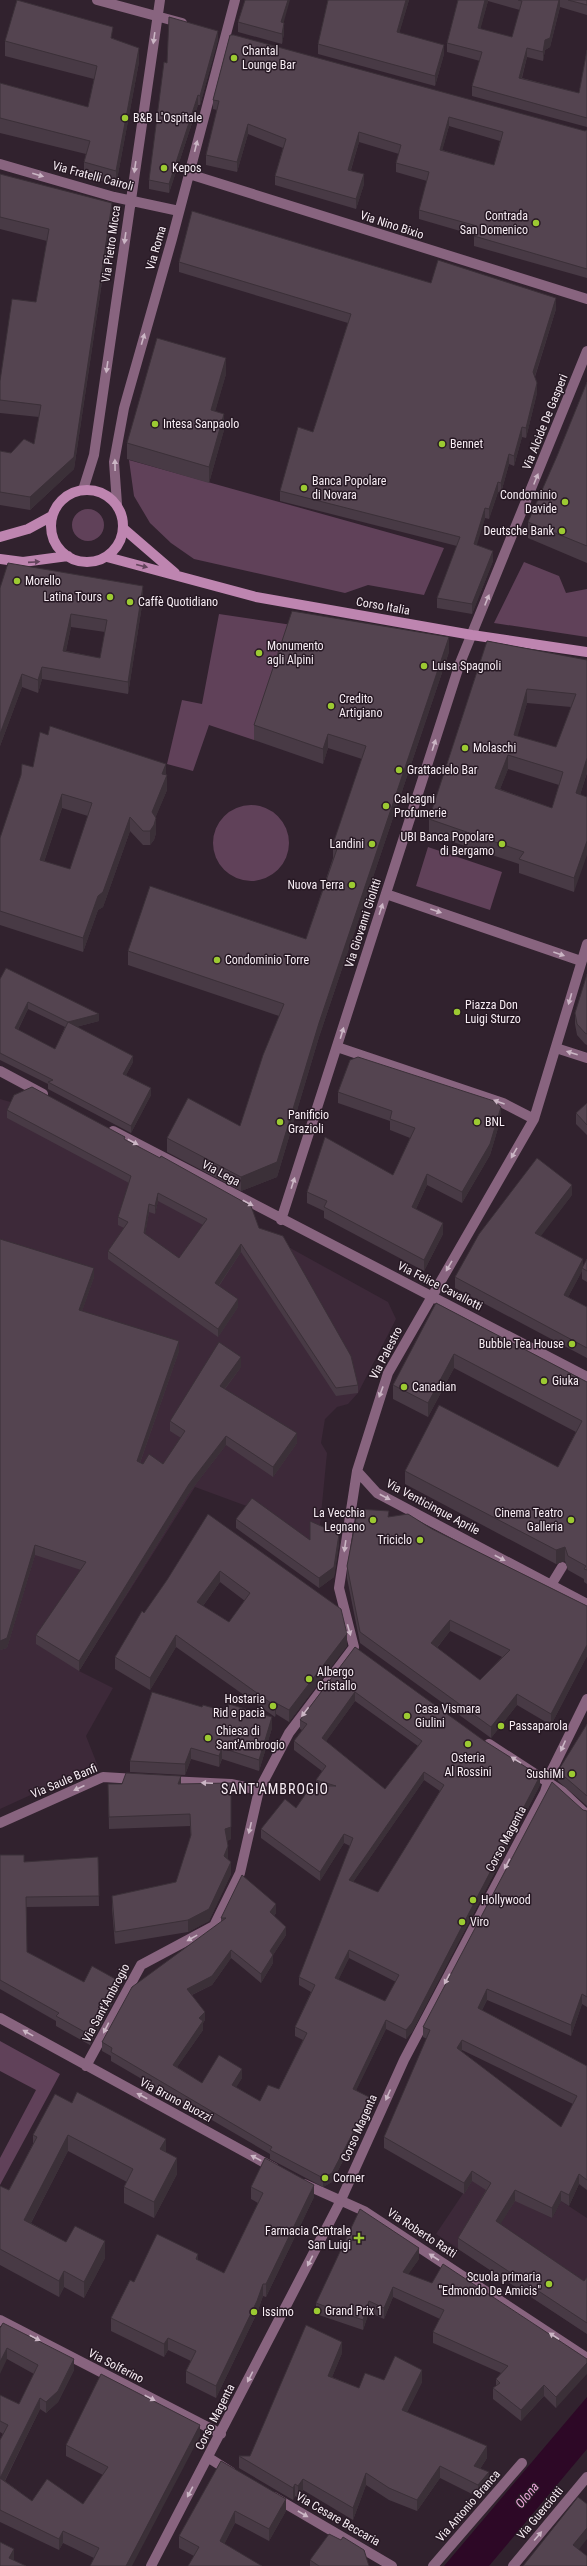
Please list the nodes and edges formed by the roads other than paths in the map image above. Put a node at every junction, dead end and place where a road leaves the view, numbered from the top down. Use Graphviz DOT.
graph roads {
  1 [pos="97,0"];
  2 [pos="160,0"];
  3 [pos="235,0"];
  4 [pos="157,16"];
  5 [pos="192,26"];
  6 [pos="212,31"];
  7 [pos="229,35"];
  8 [pos="0,164"];
  9 [pos="189,174"];
  10 [pos="131,199"];
  11 [pos="179,211"];
  12 [pos="587,299"];
  13 [pos="587,351"];
  14 [pos="83,490"];
  15 [pos="117,504"];
  16 [pos="52,516"];
  17 [pos="124,529"];
  18 [pos="0,538"];
  19 [pos="68,556"];
  20 [pos="107,557"];
  21 [pos="0,559"];
  22 [pos="178,575"];
  23 [pos="472,636"];
  24 [pos="587,652"];
  25 [pos="386,894"];
  26 [pos="587,944"];
  27 [pos="581,961"];
  28 [pos="338,1047"];
  29 [pos="556,1048"];
  30 [pos="587,1058"];
  31 [pos="0,1071"];
  32 [pos="55,1100"];
  33 [pos="534,1119"];
  34 [pos="104,1126"];
  35 [pos="281,1220"];
  36 [pos="431,1296"];
  37 [pos="587,1377"];
  38 [pos="357,1471"];
  39 [pos="562,1567"];
  40 [pos="552,1585"];
  41 [pos="587,1604"];
  42 [pos="335,1607"];
  43 [pos="344,1613"];
  44 [pos="357,1649"];
  45 [pos="587,1699"];
  46 [pos="481,1738"];
  47 [pos="548,1782"];
  48 [pos="259,1790"];
  49 [pos="587,1815"];
  50 [pos="0,1823"];
  51 [pos="0,2018"];
  52 [pos="86,2066"];
  53 [pos="281,2172"];
  54 [pos="295,2179"];
  55 [pos="340,2202"];
  56 [pos="0,2320"];
  57 [pos="587,2358"];
  58 [pos="221,2434"];
  59 [pos="209,2458"];
  60 [pos="522,2463"];
  61 [pos="587,2477"];
  62 [pos="242,2478"];
  63 [pos="262,2490"];
  64 [pos="381,2563"];
  65 [pos="151,2566"];
  66 [pos="392,2566"];
  67 [pos="433,2566"];
  68 [pos="513,2566"];
  1 -- 4 [label="street"];
  2 -- 4 [label="street, Via Pietro Micca"];
  3 -- 7 [label="street, Via Roma"];
  4 -- 5 [label="street"];
  4 -- 10 [label="street, Via Pietro Micca, one-way"];
  6 -- 7 [label="street"];
  9 -- 7 [label="street, Via Roma, one-way"];
  8 -- 10 [label="street, Via Fratelli Cairoli, one-way"];
  9 -- 11 [label="street, Via Roma"];
  9 -- 12 [label="street, Via Nino Bixio"];
  10 -- 11 [label="street, Via Fratelli Cairoli"];
  10 -- 14 [label="street, Via Pietro Micca, one-way"];
  15 -- 11 [label="street, Via Roma, one-way"];
  23 -- 13 [label="street, Via Alcide De Gasperi, one-way"];
  14 -- 15 [label="street"];
  14 -- 16 [label="street"];
  15 -- 17 [label="street"];
  16 -- 18 [label="street"];
  16 -- 19 [label="street"];
  17 -- 20 [label="street"];
  17 -- 22 [label="street, Corso Italia"];
  19 -- 20 [label="street"];
  21 -- 19 [label="street, one-way"];
  20 -- 22 [label="street, Corso Italia, one-way"];
  22 -- 23 [label="street, Corso Italia"];
  23 -- 24 [label="street, Corso Italia"];
  25 -- 23 [label="street, Via Giovanni Giolitti, one-way"];
  25 -- 27 [label="street, one-way"];
  28 -- 25 [label="street, Via Giovanni Giolitti, one-way"];
  26 -- 27 [label="street"];
  27 -- 29 [label="street, one-way"];
  33 -- 28 [label="street, one-way"];
  35 -- 28 [label="street, Via Giovanni Giolitti, one-way"];
  30 -- 29 [label="street, one-way"];
  29 -- 33 [label="street"];
  31 -- 32 [label="street"];
  33 -- 36 [label="street, Via Palestro, one-way"];
  34 -- 35 [label="street, Via Lega, one-way"];
  35 -- 36 [label="street, Via Felice Cavallotti"];
  36 -- 37 [label="street, Via Felice Cavallotti"];
  36 -- 38 [label="street, Via Palestro, one-way"];
  38 -- 40 [label="street, Via Venticinque Aprile, one-way"];
  38 -- 43 [label="street, Via Palestro, one-way"];
  39 -- 40 [label="street"];
  40 -- 41 [label="street, Via Venticinque Aprile"];
  42 -- 43 [label="street"];
  43 -- 44 [label="street, Via Palestro, one-way"];
  44 -- 48 [label="street, Via Sant'Ambrogio, one-way"];
  45 -- 47 [label="street, Corso Magenta, one-way"];
  47 -- 46 [label="street, one-way"];
  47 -- 49 [label="street"];
  47 -- 55 [label="street, Corso Magenta, one-way"];
  48 -- 50 [label="street, Via Saule Banfi, one-way"];
  48 -- 52 [label="street, Via Sant'Ambrogio, one-way"];
  52 -- 51 [label="street, Via Bruno Buozzi, one-way"];
  53 -- 52 [label="street, Via Bruno Buozzi, one-way"];
  54 -- 55 [label="street"];
  57 -- 55 [label="street, Via Roberto Ratti, one-way"];
  55 -- 58 [label="street, Corso Magenta, one-way"];
  56 -- 58 [label="street, Via Solferino, one-way"];
  58 -- 59 [label="street, Corso Magenta"];
  59 -- 62 [label="street"];
  59 -- 65 [label="street, Corso Magenta, one-way"];
  60 -- 67 [label="street, Via Antonio Branca"];
  68 -- 61 [label="street, Via Guerciotti, one-way"];
  63 -- 64 [label="street, Via Cesare Beccaria, one-way"];
  64 -- 66 [label="street, Via Cesare Beccaria"];
}
